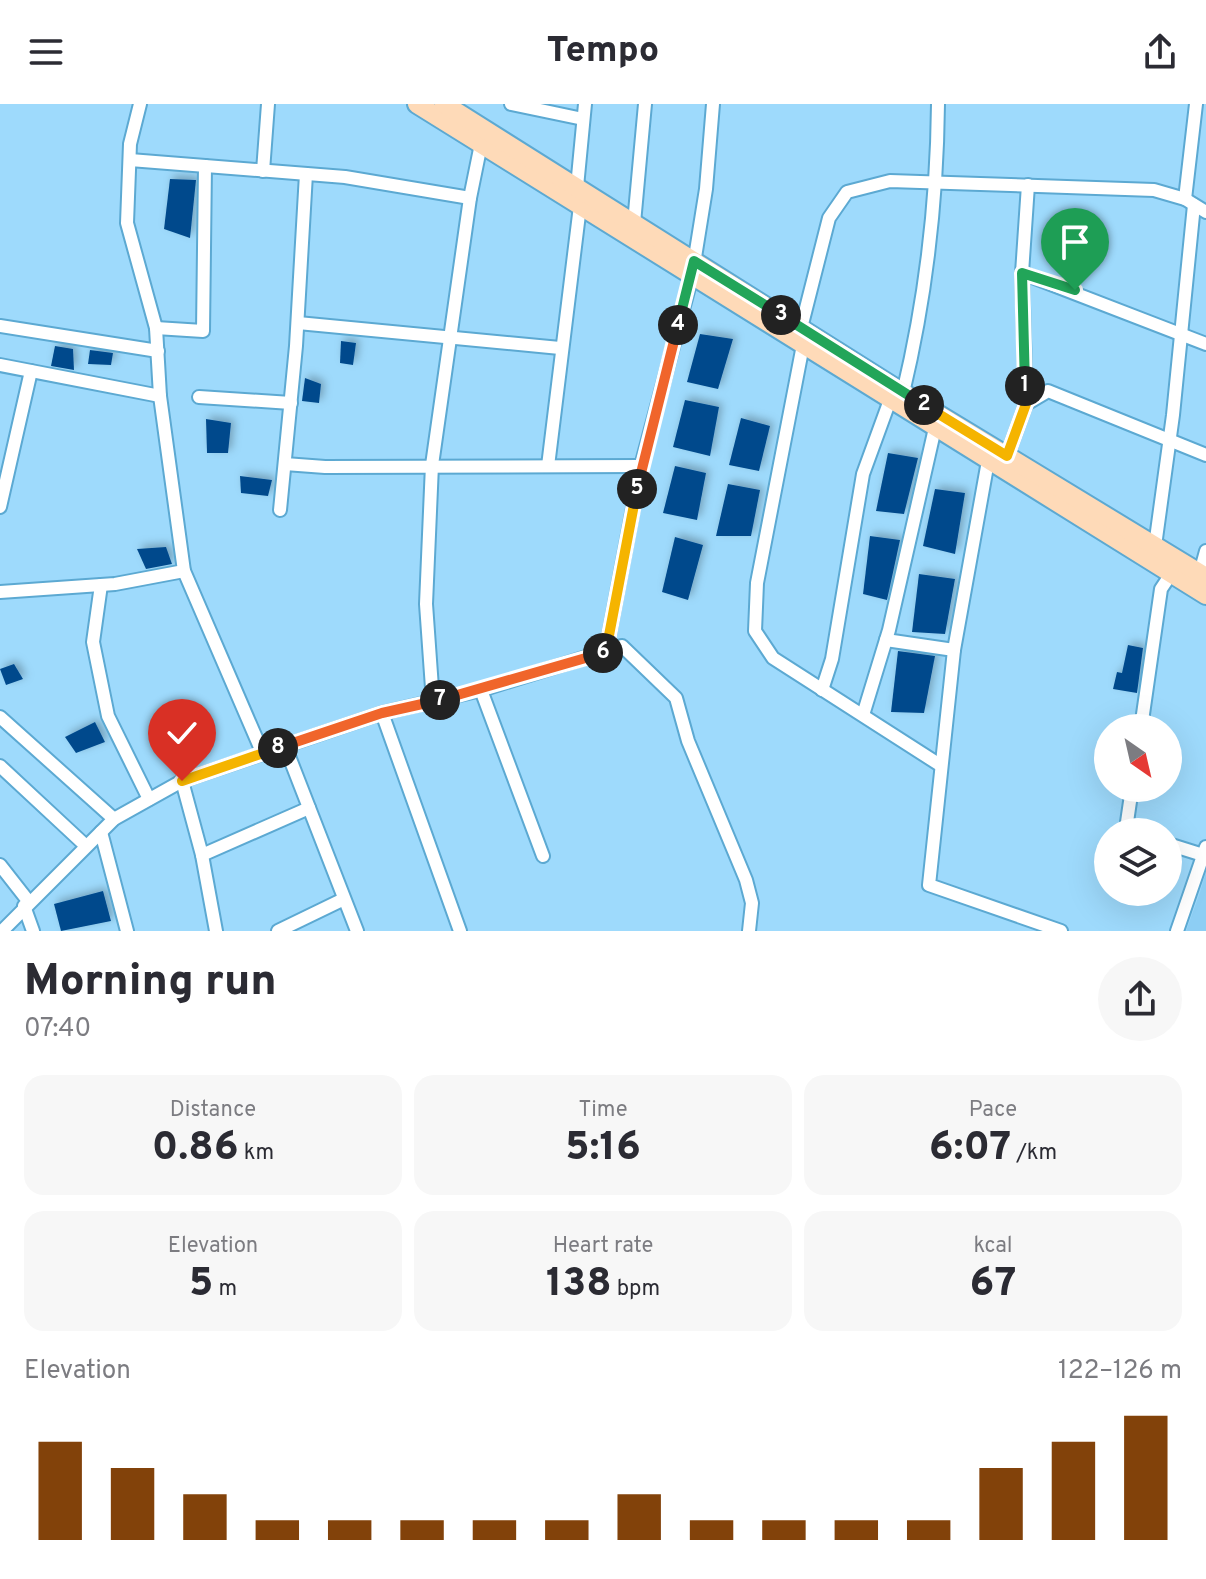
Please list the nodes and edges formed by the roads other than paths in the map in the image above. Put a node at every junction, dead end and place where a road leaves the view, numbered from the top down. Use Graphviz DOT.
graph roads {
  1 [pos="140,104"];
  2 [pos="268,104"];
  3 [pos="417,104"];
  4 [pos="444,104"];
  5 [pos="511,104"];
  6 [pos="585,104"];
  7 [pos="645,104"];
  8 [pos="713,104"];
  9 [pos="938,104"];
  10 [pos="1196,104"];
  11 [pos="583,119"];
  12 [pos="481,144"];
  13 [pos="130,160"];
  14 [pos="205,166"];
  15 [pos="263,171"];
  16 [pos="306,174"];
  17 [pos="937,182"];
  18 [pos="1028,185"];
  19 [pos="577,187"];
  20 [pos="470,198"];
  21 [pos="1189,202"];
  22 [pos="580,206"];
  23 [pos="1206,212"];
  24 [pos="634,223"];
  25 [pos="693,268"];
  26 [pos="1022,273"];
  27 [pos="298,323"];
  28 [pos="0,326"];
  29 [pos="156,328"];
  30 [pos="802,336"];
  31 [pos="1179,336"];
  32 [pos="451,339"];
  33 [pos="1206,344"];
  34 [pos="560,348"];
  35 [pos="158,351"];
  36 [pos="0,365"];
  37 [pos="31,371"];
  38 [pos="160,396"];
  39 [pos="897,396"];
  40 [pos="199,397"];
  41 [pos="291,403"];
  42 [pos="1026,404"];
  43 [pos="935,428"];
  44 [pos="1168,439"];
  45 [pos="1206,455"];
  46 [pos="1007,456"];
  47 [pos="988,461"];
  48 [pos="285,464"];
  49 [pos="432,465"];
  50 [pos="548,466"];
  51 [pos="641,466"];
  52 [pos="0,507"];
  53 [pos="280,510"];
  54 [pos="1155,546"];
  55 [pos="1206,551"];
  56 [pos="184,571"];
  57 [pos="1171,574"];
  58 [pos="1203,575"];
  59 [pos="101,585"];
  60 [pos="0,592"];
  61 [pos="1206,595"];
  62 [pos="886,640"];
  63 [pos="954,650"];
  64 [pos="606,651"];
  65 [pos="481,690"];
  66 [pos="822,690"];
  67 [pos="433,702"];
  68 [pos="382,713"];
  69 [pos="1143,714"];
  70 [pos="863,715"];
  71 [pos="0,717"];
  72 [pos="285,746"];
  73 [pos="263,754"];
  74 [pos="940,765"];
  75 [pos="0,766"];
  76 [pos="182,781"];
  77 [pos="149,799"];
  78 [pos="309,808"];
  79 [pos="114,819"];
  80 [pos="101,832"];
  81 [pos="86,846"];
  82 [pos="1182,847"];
  83 [pos="1205,851"];
  84 [pos="202,855"];
  85 [pos="543,856"];
  86 [pos="0,865"];
  87 [pos="344,899"];
  88 [pos="27,904"];
  89 [pos="2,931"];
  90 [pos="33,931"];
  91 [pos="127,931"];
  92 [pos="216,931"];
  93 [pos="278,931"];
  94 [pos="357,931"];
  95 [pos="460,931"];
  96 [pos="749,931"];
  97 [pos="1061,931"];
  98 [pos="1177,931"];
  1 -- 13 [label="street"];
  2 -- 15 [label="street"];
  3 -- 12 [label="main road"];
  4 -- 19 [label="main road"];
  5 -- 11 [label="street"];
  6 -- 11 [label="street"];
  7 -- 24 [label="street"];
  8 -- 25 [label="street"];
  9 -- 17 [label="street"];
  10 -- 21 [label="street"];
  11 -- 19 [label="street"];
  12 -- 20 [label="street"];
  12 -- 22 [label="main road"];
  13 -- 14 [label="street"];
  13 -- 29 [label="street"];
  14 -- 15 [label="street"];
  14 -- 29 [label="street"];
  15 -- 16 [label="street"];
  16 -- 20 [label="street"];
  16 -- 27 [label="street"];
  17 -- 18 [label="street"];
  17 -- 30 [label="street"];
  17 -- 39 [label="street"];
  18 -- 21 [label="street"];
  18 -- 26 [label="street"];
  19 -- 24 [label="main road"];
  20 -- 32 [label="street"];
  21 -- 23 [label="street"];
  21 -- 31 [label="street"];
  22 -- 25 [label="main road"];
  22 -- 34 [label="street"];
  24 -- 25 [label="main road"];
  25 -- 30 [label="main road"];
  25 -- 51 [label="street"];
  26 -- 31 [label="street"];
  26 -- 42 [label="street"];
  27 -- 32 [label="street"];
  27 -- 41 [label="street"];
  28 -- 35 [label="street"];
  29 -- 35 [label="street"];
  30 -- 39 [label="main road"];
  30 -- 66 [label="street"];
  31 -- 33 [label="street"];
  31 -- 44 [label="street"];
  32 -- 34 [label="street"];
  32 -- 49 [label="street"];
  34 -- 50 [label="street"];
  35 -- 38 [label="street"];
  36 -- 37 [label="street"];
  37 -- 38 [label="street"];
  37 -- 52 [label="street"];
  38 -- 56 [label="street"];
  39 -- 43 [label="main road"];
  39 -- 46 [label="main road"];
  39 -- 66 [label="street"];
  40 -- 41 [label="street"];
  41 -- 48 [label="street"];
  42 -- 44 [label="street"];
  42 -- 46 [label="street"];
  43 -- 47 [label="main road"];
  43 -- 62 [label="street"];
  44 -- 45 [label="street"];
  44 -- 54 [label="street"];
  46 -- 54 [label="main road"];
  47 -- 57 [label="main road"];
  47 -- 63 [label="street"];
  48 -- 49 [label="street"];
  48 -- 53 [label="street"];
  49 -- 50 [label="street"];
  49 -- 67 [label="street"];
  50 -- 51 [label="street"];
  51 -- 64 [label="street"];
  54 -- 58 [label="main road"];
  55 -- 58 [label="street"];
  56 -- 59 [label="street"];
  56 -- 73 [label="street"];
  57 -- 61 [label="main road"];
  57 -- 69 [label="street"];
  59 -- 60 [label="street"];
  59 -- 77 [label="street"];
  62 -- 63 [label="street"];
  62 -- 70 [label="street"];
  63 -- 74 [label="street"];
  64 -- 65 [label="street"];
  64 -- 96 [label="street"];
  65 -- 67 [label="street"];
  65 -- 85 [label="street"];
  66 -- 70 [label="street"];
  67 -- 68 [label="street"];
  68 -- 72 [label="street"];
  68 -- 95 [label="street"];
  70 -- 74 [label="street"];
  71 -- 79 [label="street"];
  72 -- 73 [label="street"];
  72 -- 78 [label="street"];
  73 -- 76 [label="street"];
  74 -- 97 [label="street"];
  75 -- 81 [label="street"];
  76 -- 77 [label="street"];
  76 -- 84 [label="street"];
  77 -- 79 [label="street"];
  78 -- 84 [label="street"];
  78 -- 87 [label="street"];
  79 -- 80 [label="street"];
  80 -- 81 [label="street"];
  80 -- 91 [label="street"];
  81 -- 88 [label="street"];
  82 -- 83 [label="street"];
  83 -- 98 [label="street"];
  84 -- 92 [label="street"];
  86 -- 88 [label="street"];
  87 -- 93 [label="street"];
  87 -- 94 [label="street"];
  88 -- 89 [label="street"];
  88 -- 90 [label="street"];
}
